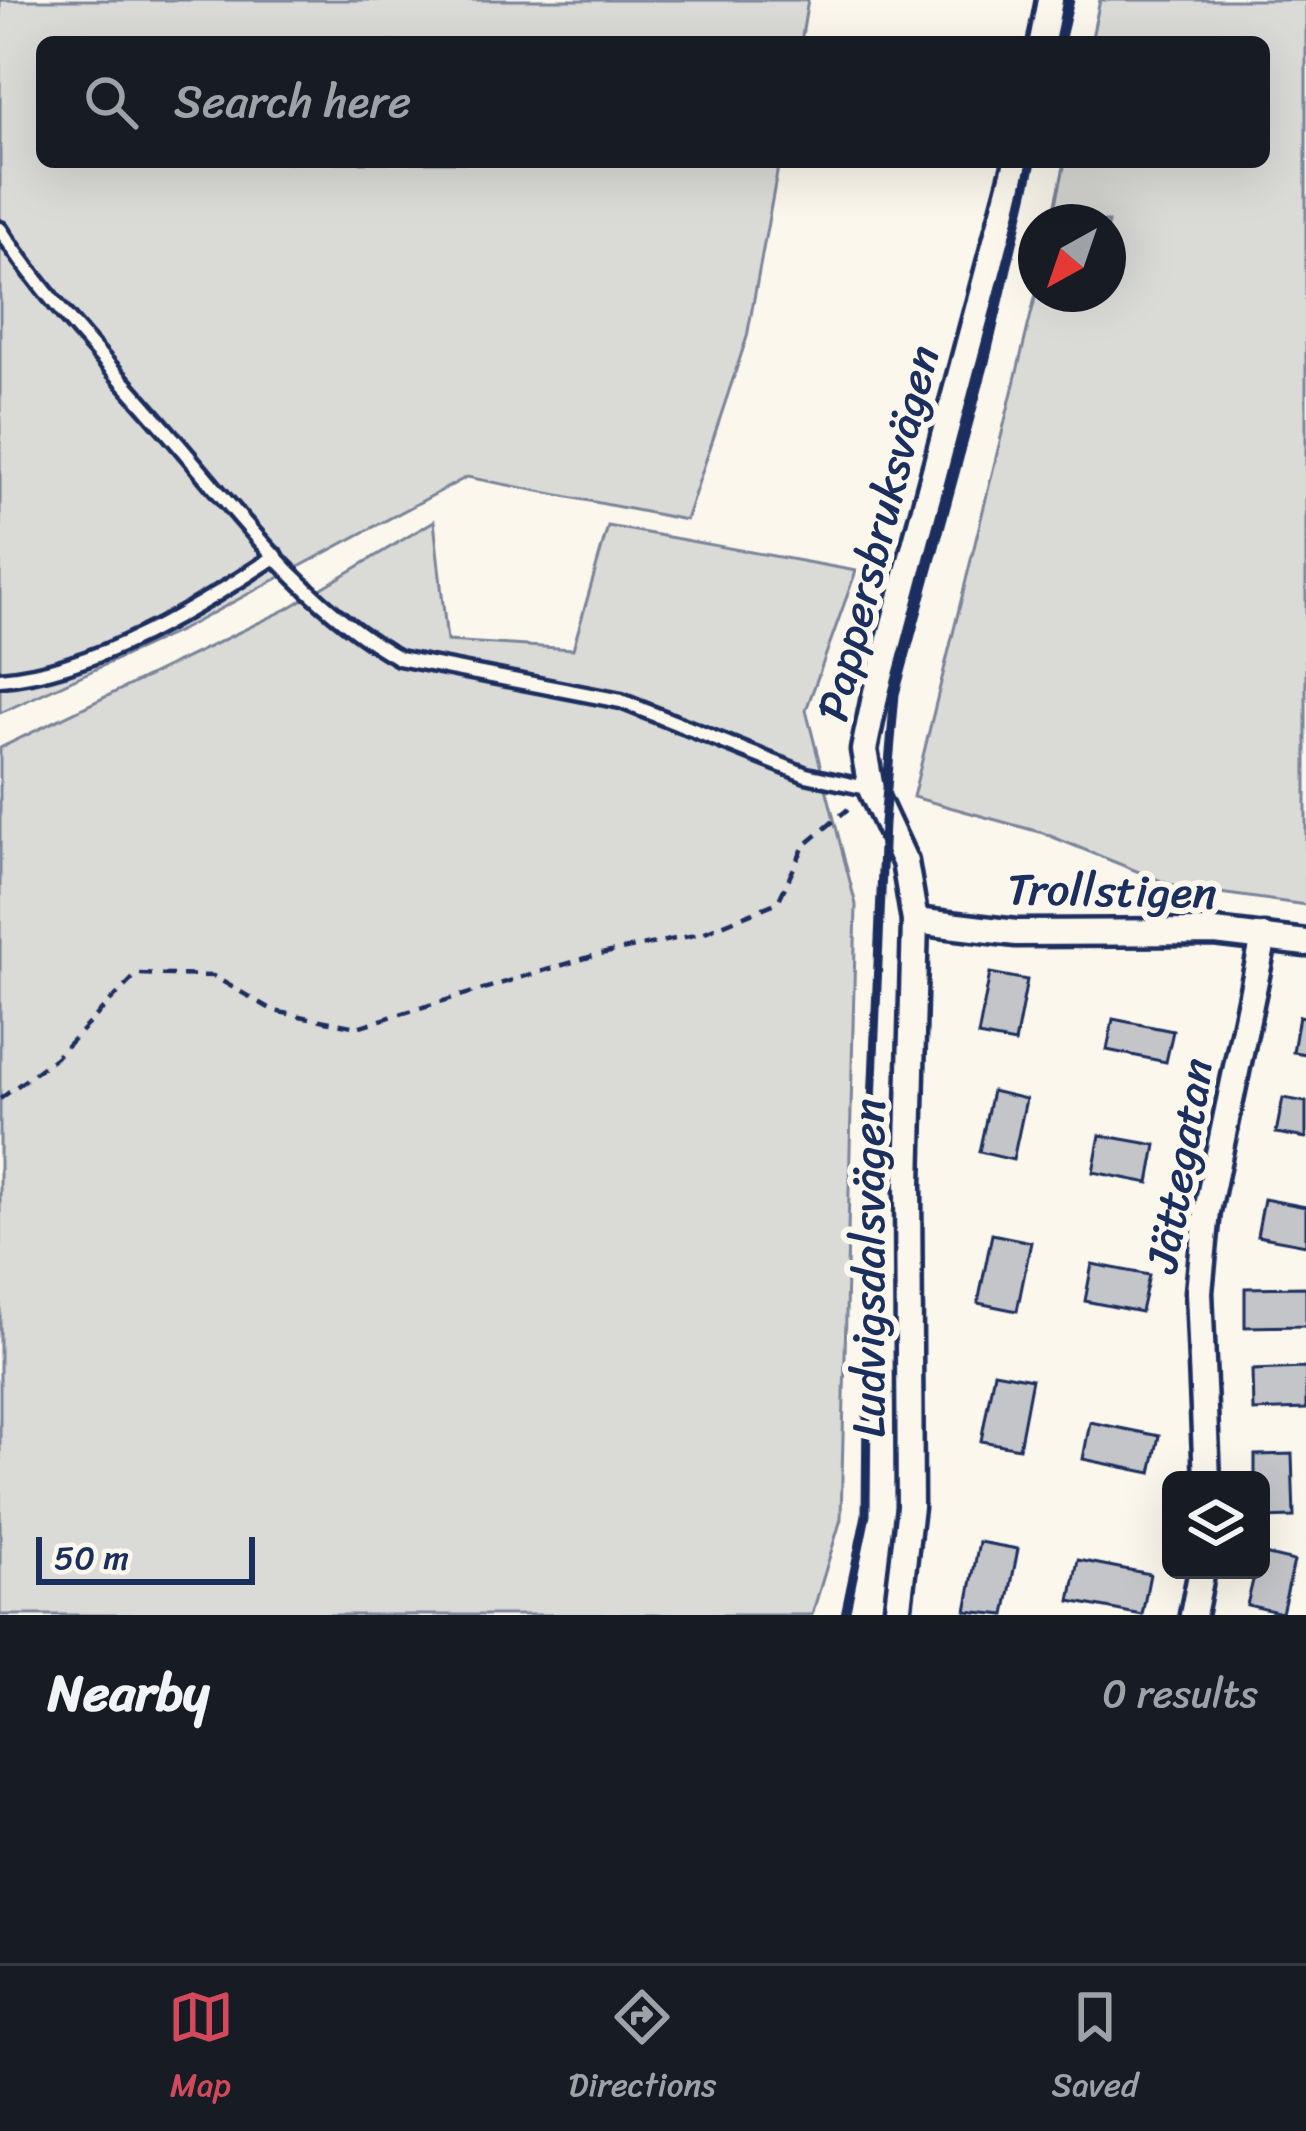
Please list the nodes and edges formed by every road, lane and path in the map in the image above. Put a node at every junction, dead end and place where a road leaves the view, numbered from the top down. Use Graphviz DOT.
graph roads {
  1 [pos="1050,0"];
  2 [pos="1043,36"];
  3 [pos="1014,168"];
  4 [pos="0,230"];
  5 [pos="276,556"];
  6 [pos="0,679"];
  7 [pos="871,789"];
  8 [pos="916,921"];
  9 [pos="1264,937"];
  10 [pos="1306,943"];
  11 [pos="0,1099"];
  12 [pos="1207,1471"];
  13 [pos="1200,1579"];
  14 [pos="897,1615"];
  15 [pos="1193,1615"];
  1 -- 2 [label="street"];
  3 -- 7 [label="street, Pappersbruksvägen"];
  4 -- 5 [label="lane"];
  5 -- 6 [label="lane"];
  5 -- 7 [label="lane"];
  7 -- 8 [label="street, Pappersbruksvägen"];
  7 -- 11 [label="path"];
  8 -- 9 [label="street, Trollstigen"];
  8 -- 14 [label="street, Ludvigsdalsvägen"];
  9 -- 10 [label="street, Trollstigen"];
  9 -- 12 [label="street, Jättegatan"];
  13 -- 15 [label="street"];
}
